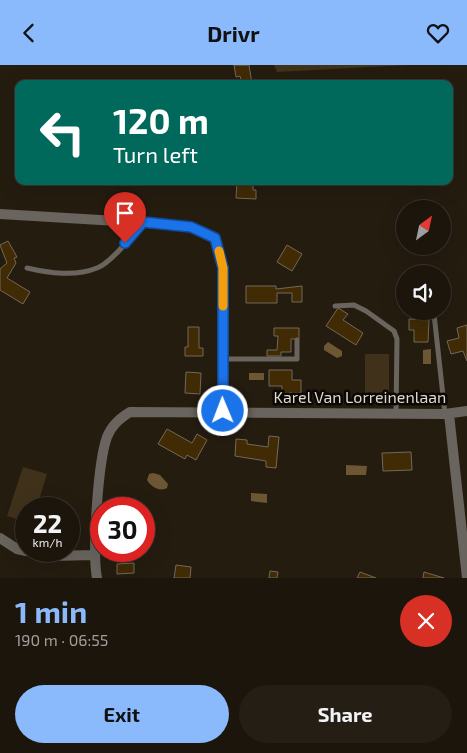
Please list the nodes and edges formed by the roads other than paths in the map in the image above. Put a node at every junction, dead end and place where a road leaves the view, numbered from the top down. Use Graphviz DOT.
graph roads {
  1 [pos="0,214"];
  2 [pos="143,222"];
  3 [pos="27,268"];
  4 [pos="335,306"];
  5 [pos="435,320"];
  6 [pos="297,340"];
  7 [pos="222,359"];
  8 [pos="223,411"];
  9 [pos="467,411"];
  10 [pos="396,413"];
  11 [pos="447,414"];
  12 [pos="99,497"];
  13 [pos="0,538"];
  14 [pos="465,546"];
  15 [pos="15,548"];
  16 [pos="95,562"];
  17 [pos="97,578"];
  18 [pos="467,578"];
  1 -- 2 [label="street"];
  2 -- 3 [label="lane"];
  2 -- 7 [label="street"];
  4 -- 10 [label="lane"];
  5 -- 11 [label="lane"];
  6 -- 7 [label="lane"];
  7 -- 8 [label="street"];
  8 -- 10 [label="street, Karel Van Lorreinenlaan"];
  8 -- 12 [label="street, Karel Van Lorreinenlaan"];
  9 -- 11 [label="street, Karel Van Lorreinenlaan"];
  10 -- 11 [label="street, Karel Van Lorreinenlaan"];
  11 -- 14 [label="street"];
  13 -- 15 [label="street"];
  14 -- 18 [label="street"];
  16 -- 17 [label="street, Karel Van Lorreinenlaan"];
}
